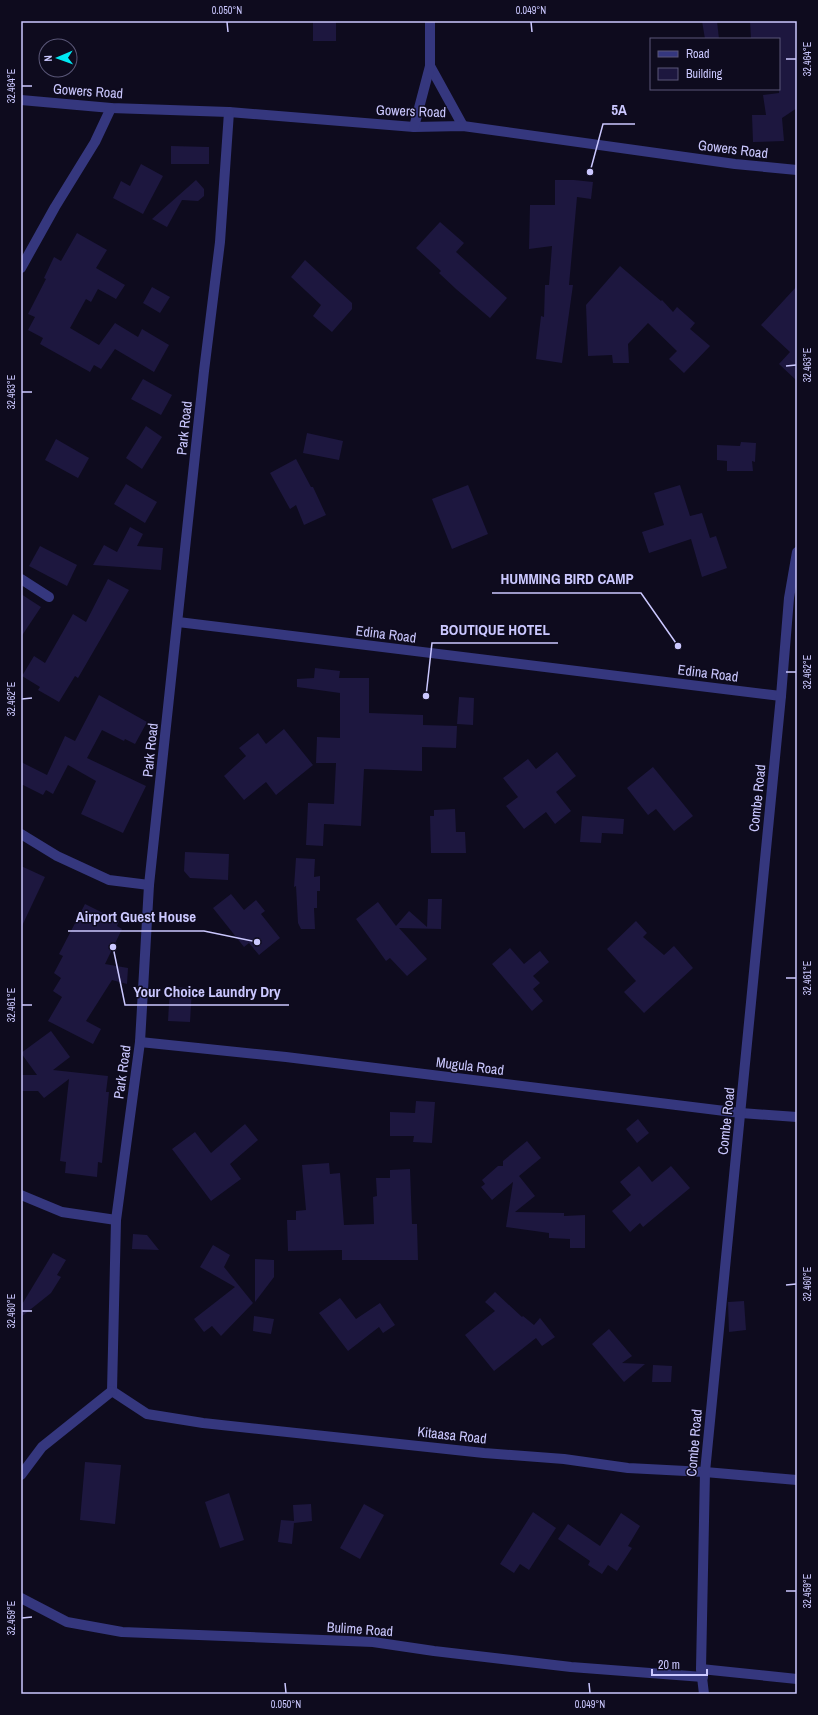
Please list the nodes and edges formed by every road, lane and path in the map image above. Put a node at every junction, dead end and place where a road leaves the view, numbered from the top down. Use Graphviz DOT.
graph roads {
  1 [pos="430,21"];
  2 [pos="430,66"];
  3 [pos="21,100"];
  4 [pos="111,108"];
  5 [pos="229,112"];
  6 [pos="463,126"];
  7 [pos="414,127"];
  8 [pos="797,170"];
  9 [pos="21,268"];
  10 [pos="797,552"];
  11 [pos="21,579"];
  12 [pos="49,597"];
  13 [pos="178,622"];
  14 [pos="781,696"];
  15 [pos="21,834"];
  16 [pos="149,885"];
  17 [pos="140,1042"];
  18 [pos="741,1113"];
  19 [pos="797,1117"];
  20 [pos="21,1195"];
  21 [pos="116,1220"];
  22 [pos="112,1391"];
  23 [pos="705,1472"];
  24 [pos="21,1475"];
  25 [pos="797,1480"];
  26 [pos="21,1598"];
  27 [pos="702,1673"];
  28 [pos="797,1679"];
  29 [pos="704,1694"];
  1 -- 2 [label="street"];
  2 -- 6 [label="street"];
  2 -- 7 [label="street"];
  3 -- 4 [label="street, Gowers Road"];
  4 -- 5 [label="street, Gowers Road"];
  4 -- 9 [label="street"];
  5 -- 7 [label="street, Gowers Road"];
  5 -- 13 [label="street, Park Road"];
  6 -- 7 [label="street, Gowers Road"];
  6 -- 8 [label="street, Gowers Road"];
  10 -- 14 [label="street, Combe Road"];
  11 -- 12 [label="street"];
  13 -- 14 [label="street, Edina Road"];
  13 -- 16 [label="street, Park Road"];
  14 -- 18 [label="street, Combe Road"];
  15 -- 16 [label="street"];
  16 -- 17 [label="street, Park Road"];
  17 -- 18 [label="street, Mugula Road"];
  17 -- 21 [label="street, Park Road"];
  18 -- 19 [label="street, Mugula Road"];
  18 -- 23 [label="street, Combe Road"];
  20 -- 21 [label="street"];
  21 -- 22 [label="street, Park Road"];
  22 -- 23 [label="street, Kitaasa Road"];
  22 -- 24 [label="street"];
  23 -- 25 [label="street, Kitaasa Road"];
  23 -- 27 [label="street, Combe Road"];
  26 -- 27 [label="street, Bulime Road"];
  27 -- 28 [label="street, Bulime Road"];
  27 -- 29 [label="street, Combe Road"];
}
